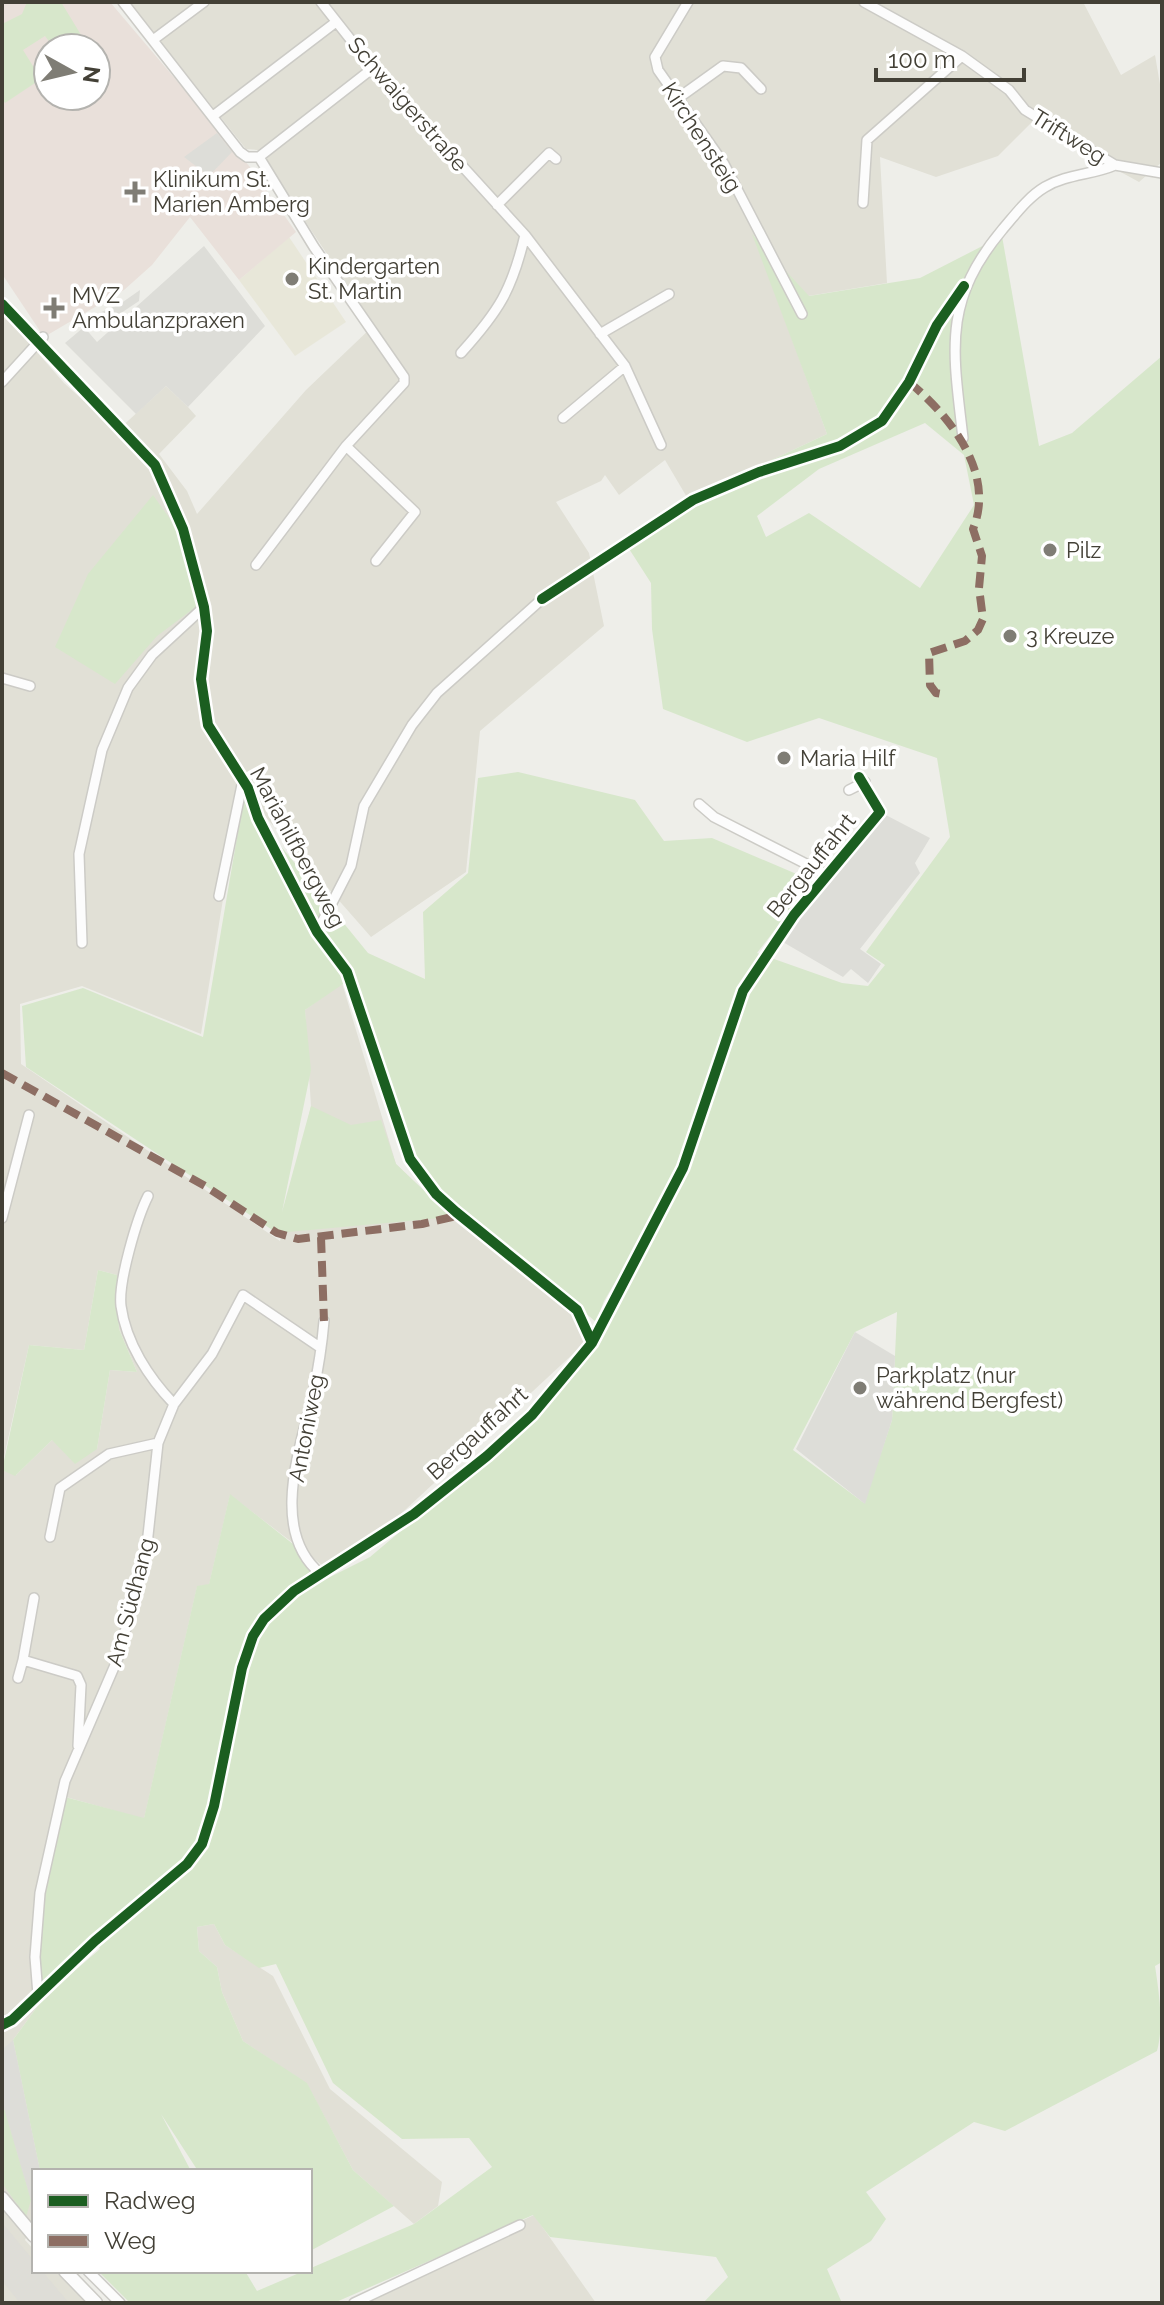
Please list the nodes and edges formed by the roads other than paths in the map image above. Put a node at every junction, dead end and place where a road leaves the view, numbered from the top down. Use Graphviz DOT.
graph roads {
  1 [pos="123,2"];
  2 [pos="204,2"];
  3 [pos="321,2"];
  4 [pos="864,2"];
  5 [pos="686,3"];
  6 [pos="336,22"];
  7 [pos="153,40"];
  8 [pos="962,56"];
  9 [pos="373,68"];
  10 [pos="761,89"];
  11 [pos="677,99"];
  12 [pos="213,116"];
  13 [pos="259,157"];
  14 [pos="556,159"];
  15 [pos="1115,165"];
  16 [pos="1162,173"];
  17 [pos="863,203"];
  18 [pos="497,205"];
  19 [pos="525,235"];
  20 [pos="669,294"];
  21 [pos="2,304"];
  22 [pos="802,314"];
  23 [pos="600,334"];
  24 [pos="40,340"];
  25 [pos="461,353"];
  26 [pos="625,366"];
  27 [pos="2,382"];
  28 [pos="563,418"];
  29 [pos="963,438"];
  30 [pos="661,445"];
  31 [pos="346,446"];
  32 [pos="376,561"];
  33 [pos="256,565"];
  34 [pos="542,599"];
  35 [pos="204,607"];
  36 [pos="2,678"];
  37 [pos="30,686"];
  38 [pos="243,780"];
  39 [pos="849,790"];
  40 [pos="699,804"];
  41 [pos="826,874"];
  42 [pos="219,896"];
  43 [pos="317,932"];
  44 [pos="82,943"];
  45 [pos="29,1115"];
  46 [pos="148,1196"];
  47 [pos="2,1218"];
  48 [pos="324,1321"];
  49 [pos="592,1343"];
  50 [pos="321,1348"];
  51 [pos="174,1404"];
  52 [pos="158,1443"];
  53 [pos="50,1537"];
  54 [pos="321,1574"];
  55 [pos="34,1598"];
  56 [pos="23,1660"];
  57 [pos="18,1678"];
  58 [pos="77,1753"];
  59 [pos="38,1995"];
  60 [pos="2,2025"];
  61 [pos="2,2198"];
  62 [pos="520,2225"];
  63 [pos="32,2230"];
  64 [pos="67,2273"];
  65 [pos="90,2273"];
  66 [pos="96,2303"];
  67 [pos="120,2303"];
  68 [pos="354,2303"];
  1 -- 7 [label="street"];
  2 -- 7 [label="street"];
  3 -- 6 [label="street, Schwaigerstraße"];
  4 -- 8 [label="street, Triftweg"];
  5 -- 11 [label="street, Kirchensteig"];
  6 -- 9 [label="street, Schwaigerstraße"];
  6 -- 12 [label="street"];
  7 -- 12 [label="street"];
  8 -- 15 [label="street, Triftweg"];
  8 -- 17 [label="street"];
  9 -- 13 [label="street"];
  9 -- 18 [label="street, Schwaigerstraße"];
  10 -- 11 [label="street"];
  11 -- 22 [label="street, Kirchensteig"];
  12 -- 13 [label="street"];
  13 -- 31 [label="street"];
  14 -- 18 [label="street"];
  15 -- 16 [label="street, Triftweg"];
  15 -- 29 [label="street"];
  18 -- 19 [label="street, Schwaigerstraße"];
  19 -- 23 [label="street, Schwaigerstraße"];
  19 -- 25 [label="street"];
  20 -- 23 [label="street"];
  21 -- 24 [label="street, Mariahilfbergweg"];
  23 -- 26 [label="street, Schwaigerstraße"];
  24 -- 27 [label="street"];
  24 -- 35 [label="street, Mariahilfbergweg"];
  26 -- 28 [label="street"];
  26 -- 30 [label="street, Schwaigerstraße"];
  31 -- 32 [label="street"];
  31 -- 33 [label="street"];
  34 -- 43 [label="street"];
  35 -- 38 [label="street, Mariahilfbergweg"];
  35 -- 44 [label="street"];
  36 -- 37 [label="street"];
  38 -- 42 [label="street"];
  38 -- 43 [label="street, Mariahilfbergweg"];
  39 -- 41 [label="street, Bergauffahrt"];
  40 -- 41 [label="street"];
  41 -- 49 [label="street, Bergauffahrt"];
  43 -- 49 [label="street, Mariahilfbergweg"];
  45 -- 47 [label="street"];
  46 -- 51 [label="street"];
  48 -- 50 [label="street, Antoniweg"];
  49 -- 54 [label="street, Bergauffahrt"];
  50 -- 51 [label="street, Am Südhang"];
  50 -- 54 [label="street, Antoniweg"];
  51 -- 52 [label="street, Am Südhang"];
  52 -- 53 [label="street"];
  52 -- 58 [label="street, Am Südhang"];
  54 -- 59 [label="street, Bergauffahrt"];
  55 -- 56 [label="street"];
  56 -- 57 [label="street"];
  56 -- 58 [label="street, Am Südhang"];
  58 -- 59 [label="street, Am Südhang"];
  59 -- 60 [label="street, Bergauffahrt"];
  61 -- 63 [label="street"];
  62 -- 68 [label="street"];
  64 -- 66 [label="street"];
  65 -- 67 [label="street"];
}
